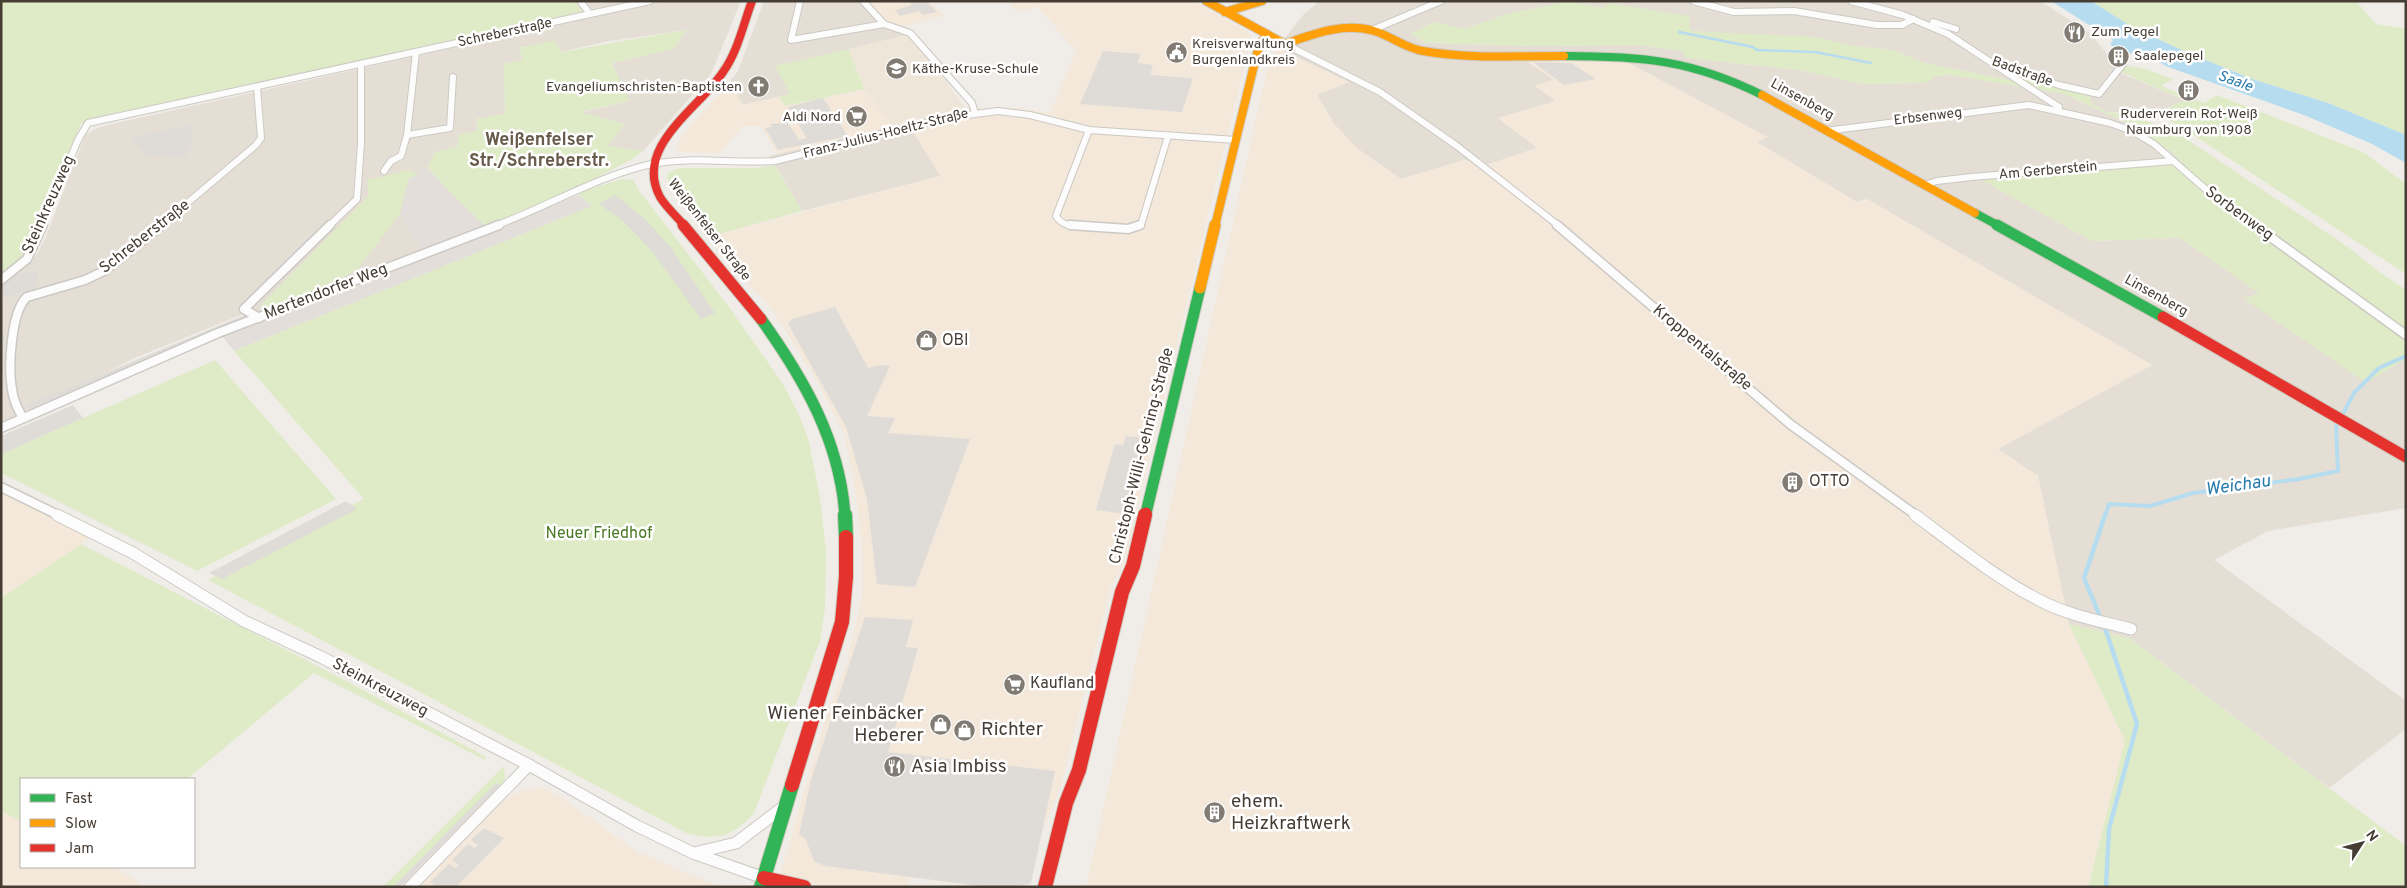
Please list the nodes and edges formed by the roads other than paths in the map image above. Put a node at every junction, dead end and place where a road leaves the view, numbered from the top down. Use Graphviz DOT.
graph roads {
  1 [pos="580,1"];
  2 [pos="650,1"];
  3 [pos="752,1"];
  4 [pos="800,1"];
  5 [pos="863,1"];
  6 [pos="1206,1"];
  7 [pos="1262,1"];
  8 [pos="1441,1"];
  9 [pos="1693,1"];
  10 [pos="1851,1"];
  11 [pos="1225,12"];
  12 [pos="590,14"];
  13 [pos="1914,19"];
  14 [pos="884,24"];
  15 [pos="1956,28"];
  16 [pos="1372,30"];
  17 [pos="1268,35"];
  18 [pos="1285,44"];
  19 [pos="416,52"];
  20 [pos="1986,59"];
  21 [pos="2123,64"];
  22 [pos="361,65"];
  23 [pos="453,77"];
  24 [pos="257,87"];
  25 [pos="2042,97"];
  26 [pos="2029,105"];
  27 [pos="2066,112"];
  28 [pos="975,113"];
  29 [pos="88,123"];
  30 [pos="1089,130"];
  31 [pos="1826,131"];
  32 [pos="407,135"];
  33 [pos="1168,136"];
  34 [pos="1236,140"];
  35 [pos="2173,161"];
  36 [pos="654,164"];
  37 [pos="384,170"];
  38 [pos="1924,184"];
  39 [pos="1,280"];
  40 [pos="259,318"];
  41 [pos="2406,335"];
  42 [pos="23,418"];
  43 [pos="1,428"];
  44 [pos="2406,457"];
  45 [pos="1,487"];
  46 [pos="2131,629"];
  47 [pos="529,765"];
  48 [pos="784,806"];
  49 [pos="693,853"];
  50 [pos="762,882"];
  51 [pos="410,887"];
  52 [pos="804,887"];
  53 [pos="1045,887"];
  1 -- 12 [label="street"];
  2 -- 12 [label="street, Schreberstraße"];
  3 -- 36 [label="main road, Weißenfelser Straße"];
  4 -- 14 [label="street"];
  5 -- 14 [label="street"];
  6 -- 11 [label="main road"];
  7 -- 11 [label="main road"];
  8 -- 16 [label="street"];
  9 -- 13 [label="street"];
  10 -- 13 [label="street, Badstraße"];
  11 -- 17 [label="main road"];
  12 -- 19 [label="street, Schreberstraße"];
  13 -- 15 [label="street, Badstraße"];
  13 -- 20 [label="street, Badstraße"];
  14 -- 28 [label="street"];
  16 -- 18 [label="main road, Linsenberg"];
  16 -- 31 [label="main road, Linsenberg"];
  17 -- 18 [label="main road"];
  17 -- 34 [label="main road, Christoph-Willi-Gehring-Straße"];
  18 -- 46 [label="street, Kroppentalstraße"];
  19 -- 22 [label="street, Schreberstraße"];
  19 -- 32 [label="street"];
  20 -- 21 [label="street, Badstraße"];
  20 -- 25 [label="street, Sorbenweg"];
  22 -- 24 [label="street, Schreberstraße"];
  22 -- 40 [label="street"];
  23 -- 32 [label="street"];
  24 -- 29 [label="street, Schreberstraße"];
  24 -- 42 [label="street, Schreberstraße"];
  25 -- 26 [label="street"];
  25 -- 27 [label="street, Sorbenweg"];
  26 -- 27 [label="street, Sorbenweg"];
  26 -- 31 [label="street, Erbsenweg"];
  27 -- 35 [label="street, Sorbenweg"];
  28 -- 30 [label="street, Franz-Julius-Hoeltz-Straße"];
  28 -- 36 [label="street, Franz-Julius-Hoeltz-Straße"];
  29 -- 39 [label="street, Steinkreuzweg"];
  30 -- 33 [label="street, Franz-Julius-Hoeltz-Straße"];
  30 -- 33 [label="street"];
  31 -- 38 [label="main road, Linsenberg"];
  32 -- 37 [label="street"];
  33 -- 34 [label="street, Franz-Julius-Hoeltz-Straße"];
  34 -- 53 [label="main road, Christoph-Willi-Gehring-Straße"];
  35 -- 38 [label="street, Am Gerberstein"];
  35 -- 41 [label="street, Sorbenweg"];
  36 -- 40 [label="street, Mertendorfer Weg"];
  36 -- 48 [label="main road, Weißenfelser Straße"];
  38 -- 44 [label="main road, Linsenberg"];
  40 -- 42 [label="street, Mertendorfer Weg"];
  42 -- 43 [label="street, Mertendorfer Weg"];
  45 -- 47 [label="street, Steinkreuzweg"];
  47 -- 49 [label="street, Steinkreuzweg"];
  47 -- 51 [label="street"];
  48 -- 49 [label="street"];
  48 -- 50 [label="main road, Weißenfelser Straße"];
  49 -- 50 [label="street, Steinkreuzweg"];
  50 -- 52 [label="main road"];
}
